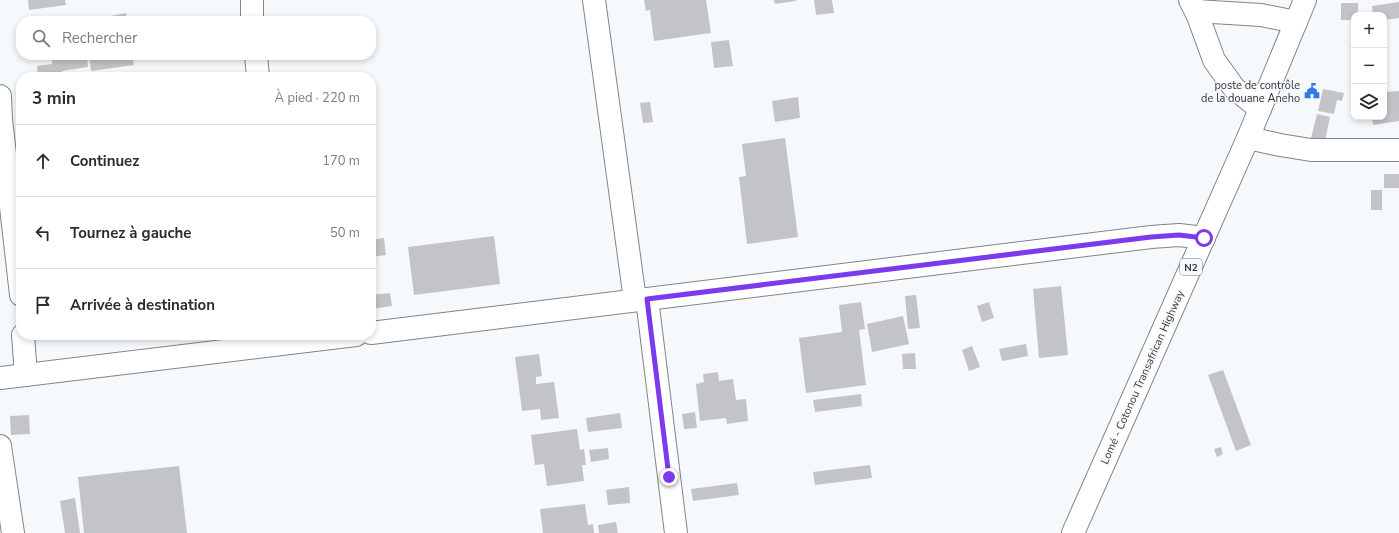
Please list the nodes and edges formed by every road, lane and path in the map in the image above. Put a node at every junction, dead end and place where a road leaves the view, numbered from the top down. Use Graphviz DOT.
graph roads {
  1 [pos="252,0"];
  2 [pos="594,0"];
  3 [pos="1305,0"];
  4 [pos="1193,5"];
  5 [pos="252,16"];
  6 [pos="1296,22"];
  7 [pos="256,60"];
  8 [pos="258,72"];
  9 [pos="0,96"];
  10 [pos="1260,109"];
  11 [pos="1248,138"];
  12 [pos="1399,150"];
  13 [pos="1204,238"];
  14 [pos="16,251"];
  15 [pos="641,300"];
  16 [pos="376,332"];
  17 [pos="23,340"];
  18 [pos="281,340"];
  19 [pos="26,375"];
  20 [pos="0,378"];
  21 [pos="0,446"];
  22 [pos="13,533"];
  23 [pos="676,533"];
  24 [pos="1073,533"];
  1 -- 5 [label="main road"];
  2 -- 15 [label="main road"];
  3 -- 6 [label="main road, Lomé - Cotonou Transafrican Highway / N2"];
  4 -- 6 [label="main road"];
  4 -- 10 [label="main road"];
  6 -- 10 [label="main road, Lomé - Cotonou Transafrican Highway / N2"];
  7 -- 8 [label="main road"];
  9 -- 14 [label="main road"];
  10 -- 11 [label="main road, Lomé - Cotonou Transafrican Highway / N2"];
  11 -- 12 [label="main road"];
  11 -- 13 [label="main road, Lomé - Cotonou Transafrican Highway / N2"];
  13 -- 15 [label="main road"];
  13 -- 24 [label="main road, Lomé - Cotonou Transafrican Highway / N2"];
  15 -- 16 [label="main road"];
  15 -- 23 [label="main road"];
  17 -- 19 [label="main road"];
  18 -- 19 [label="main road"];
  19 -- 20 [label="main road"];
  21 -- 22 [label="main road"];
}
